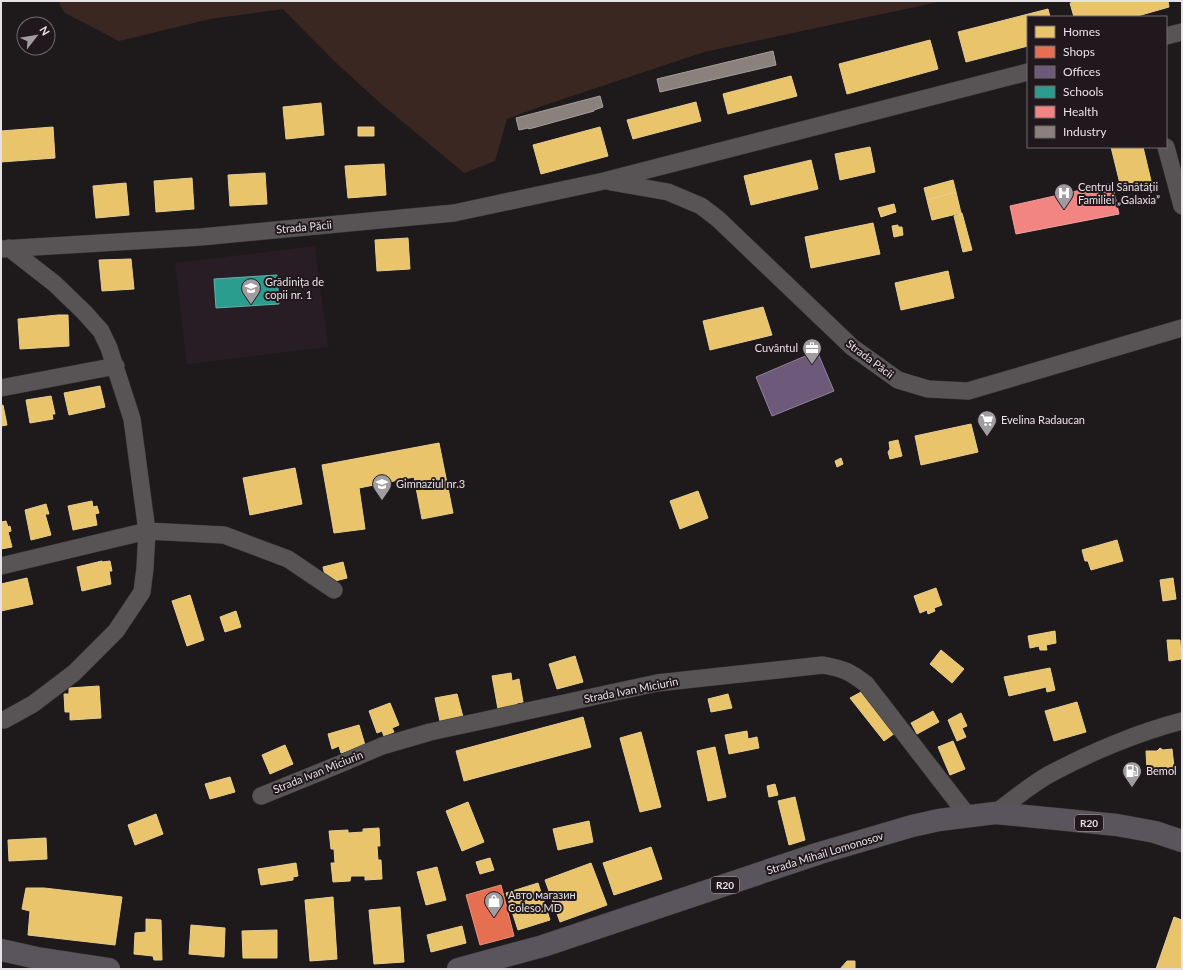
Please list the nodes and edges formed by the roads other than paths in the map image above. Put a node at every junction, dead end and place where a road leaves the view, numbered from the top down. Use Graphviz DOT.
graph roads {
  1 [pos="1182,32"];
  2 [pos="1167,36"];
  3 [pos="1027,72"];
  4 [pos="1166,148"];
  5 [pos="604,181"];
  6 [pos="1182,206"];
  7 [pos="5,248"];
  8 [pos="1182,328"];
  9 [pos="116,366"];
  10 [pos="1,388"];
  11 [pos="147,532"];
  12 [pos="1,566"];
  13 [pos="334,590"];
  14 [pos="4,720"];
  15 [pos="1182,721"];
  16 [pos="261,796"];
  17 [pos="995,813"];
  18 [pos="968,816"];
  19 [pos="1182,841"];
  20 [pos="1,950"];
  21 [pos="109,969"];
  22 [pos="458,969"];
  1 -- 2 [label="street"];
  3 -- 5 [label="street, Strada Păcii"];
  4 -- 6 [label="street"];
  5 -- 7 [label="street, Strada Păcii"];
  5 -- 8 [label="street, Strada Păcii"];
  7 -- 9 [label="street"];
  9 -- 10 [label="street"];
  9 -- 11 [label="street"];
  11 -- 12 [label="street"];
  11 -- 13 [label="street"];
  11 -- 14 [label="street"];
  15 -- 17 [label="street"];
  16 -- 18 [label="street, Strada Ivan Miciurin"];
  17 -- 18 [label="main road, Strada Mihail Lomonosov / R20"];
  17 -- 19 [label="main road, R20"];
  18 -- 22 [label="main road, Strada Mihail Lomonosov / R20"];
  20 -- 21 [label="main road"];
}
